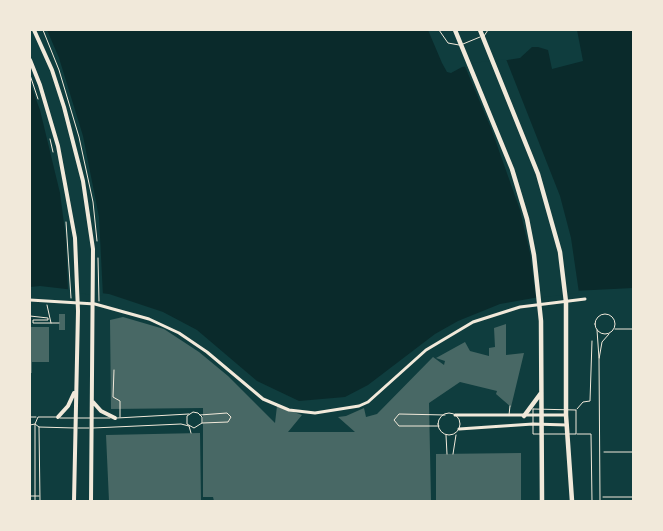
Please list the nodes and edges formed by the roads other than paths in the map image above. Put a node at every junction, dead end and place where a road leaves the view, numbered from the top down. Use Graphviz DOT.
graph roads {
  1 [pos="34,30"];
  2 [pos="439,30"];
  3 [pos="455,30"];
  4 [pos="480,30"];
  5 [pos="488,30"];
  6 [pos="30,60"];
  7 [pos="584,299"];
  8 [pos="30,300"];
  9 [pos="597,330"];
  10 [pos="609,334"];
  11 [pos="600,359"];
  12 [pos="114,370"];
  13 [pos="75,391"];
  14 [pos="541,391"];
  15 [pos="92,401"];
  16 [pos="510,406"];
  17 [pos="188,414"];
  18 [pos="200,415"];
  19 [pos="445,415"];
  20 [pos="455,415"];
  21 [pos="566,415"];
  22 [pos="509,416"];
  23 [pos="524,416"];
  24 [pos="542,416"];
  25 [pos="30,417"];
  26 [pos="40,417"];
  27 [pos="58,418"];
  28 [pos="117,418"];
  29 [pos="74,419"];
  30 [pos="92,419"];
  31 [pos="202,423"];
  32 [pos="35,424"];
  33 [pos="30,425"];
  34 [pos="542,425"];
  35 [pos="189,426"];
  36 [pos="439,426"];
  37 [pos="567,426"];
  38 [pos="39,427"];
  39 [pos="74,428"];
  40 [pos="91,428"];
  41 [pos="196,428"];
  42 [pos="459,429"];
  43 [pos="191,433"];
  44 [pos="194,433"];
  45 [pos="456,433"];
  46 [pos="446,434"];
  47 [pos="446,454"];
  48 [pos="453,454"];
  49 [pos="30,496"];
  50 [pos="35,496"];
  51 [pos="40,496"];
  52 [pos="35,501"];
  53 [pos="40,501"];
  54 [pos="74,501"];
  55 [pos="91,501"];
  56 [pos="542,501"];
  57 [pos="572,501"];
  58 [pos="600,501"];
  1 -- 15 [label="street"];
  2 -- 5 [label="lane"];
  3 -- 14 [label="main road"];
  4 -- 21 [label="main road"];
  6 -- 13 [label="street"];
  7 -- 8 [label="street"];
  9 -- 10 [label="lane"];
  9 -- 10 [label="lane"];
  9 -- 11 [label="lane"];
  10 -- 11 [label="lane"];
  11 -- 58 [label="lane"];
  12 -- 28 [label="lane"];
  13 -- 27 [label="street"];
  13 -- 29 [label="street"];
  14 -- 23 [label="main road"];
  14 -- 24 [label="main road"];
  15 -- 28 [label="street"];
  15 -- 30 [label="street"];
  16 -- 22 [label="lane"];
  17 -- 18 [label="lane"];
  17 -- 28 [label="lane"];
  17 -- 35 [label="lane"];
  18 -- 31 [label="lane"];
  18 -- 31 [label="lane"];
  19 -- 20 [label="lane"];
  19 -- 36 [label="lane"];
  19 -- 36 [label="lane"];
  20 -- 22 [label="street"];
  20 -- 42 [label="lane"];
  21 -- 24 [label="street"];
  21 -- 37 [label="main road"];
  22 -- 23 [label="street"];
  23 -- 24 [label="street"];
  24 -- 34 [label="main road"];
  25 -- 26 [label="lane"];
  26 -- 27 [label="lane"];
  26 -- 32 [label="lane"];
  27 -- 29 [label="lane"];
  28 -- 30 [label="lane"];
  29 -- 30 [label="lane"];
  29 -- 39 [label="street"];
  30 -- 40 [label="street"];
  31 -- 41 [label="lane"];
  32 -- 33 [label="lane"];
  32 -- 38 [label="lane"];
  32 -- 50 [label="lane"];
  34 -- 37 [label="street"];
  34 -- 42 [label="street"];
  34 -- 56 [label="main road"];
  35 -- 40 [label="lane"];
  35 -- 41 [label="lane"];
  35 -- 43 [label="lane"];
  36 -- 46 [label="lane"];
  37 -- 57 [label="main road"];
  38 -- 39 [label="lane"];
  38 -- 51 [label="lane"];
  39 -- 40 [label="lane"];
  39 -- 54 [label="street"];
  40 -- 55 [label="street"];
  41 -- 44 [label="lane"];
  42 -- 45 [label="lane"];
  45 -- 46 [label="lane"];
  45 -- 48 [label="lane"];
  46 -- 47 [label="lane"];
  49 -- 50 [label="lane"];
  50 -- 51 [label="lane"];
  50 -- 52 [label="lane"];
  51 -- 53 [label="lane"];
}
